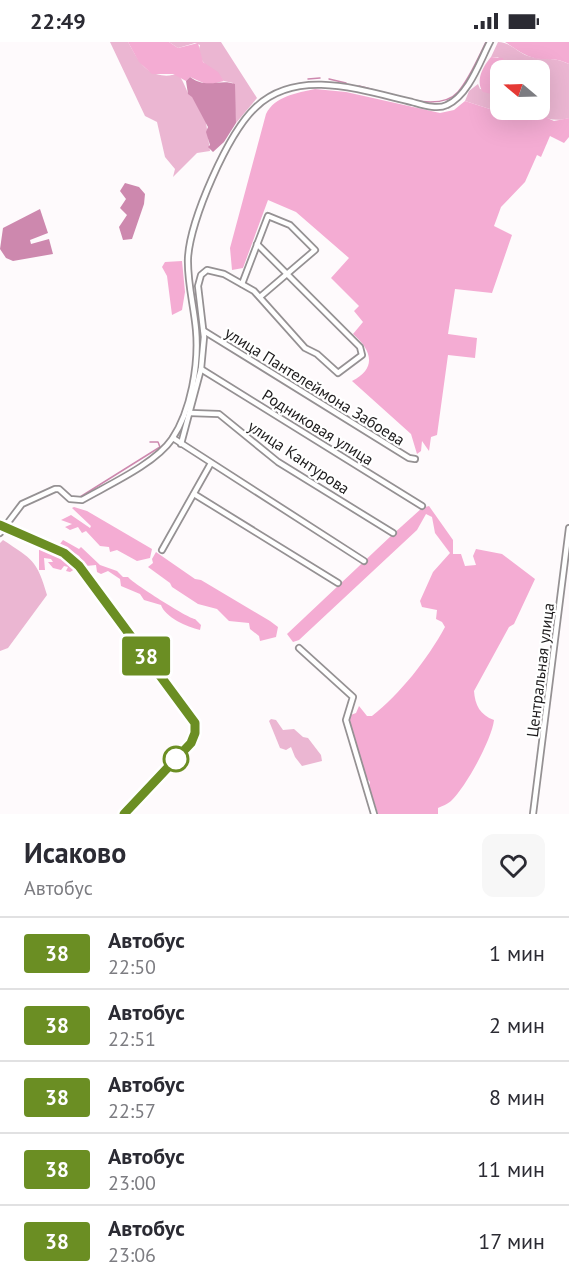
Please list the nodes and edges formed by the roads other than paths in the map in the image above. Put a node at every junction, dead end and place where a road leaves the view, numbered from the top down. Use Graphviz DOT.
graph roads {
  1 [pos="490,42"];
  2 [pos="256,244"];
  3 [pos="288,274"];
  4 [pos="242,284"];
  5 [pos="260,297"];
  6 [pos="204,331"];
  7 [pos="201,369"];
  8 [pos="190,413"];
  9 [pos="173,438"];
  10 [pos="182,444"];
  11 [pos="415,459"];
  12 [pos="212,463"];
  13 [pos="194,494"];
  14 [pos="422,506"];
  15 [pos="569,528"];
  16 [pos="1,529"];
  17 [pos="393,533"];
  18 [pos="162,550"];
  19 [pos="364,561"];
  20 [pos="338,583"];
  21 [pos="299,648"];
  22 [pos="124,814"];
  23 [pos="374,814"];
  24 [pos="533,814"];
  1 -- 9 [label="street"];
  2 -- 3 [label="street"];
  2 -- 3 [label="street"];
  2 -- 4 [label="street"];
  3 -- 5 [label="street"];
  3 -- 5 [label="street"];
  4 -- 5 [label="street"];
  4 -- 6 [label="street"];
  6 -- 7 [label="street"];
  6 -- 11 [label="street, улица Пантелеймона Забоева"];
  7 -- 8 [label="street"];
  7 -- 14 [label="street, Родниковая улица"];
  8 -- 10 [label="street"];
  8 -- 17 [label="street, улица Кантурова"];
  9 -- 10 [label="street"];
  9 -- 16 [label="street"];
  10 -- 12 [label="street"];
  12 -- 13 [label="street"];
  12 -- 19 [label="street"];
  13 -- 18 [label="street"];
  13 -- 20 [label="street"];
  15 -- 24 [label="street, Центральная улица"];
  16 -- 22 [label="main road"];
  21 -- 23 [label="street"];
}
